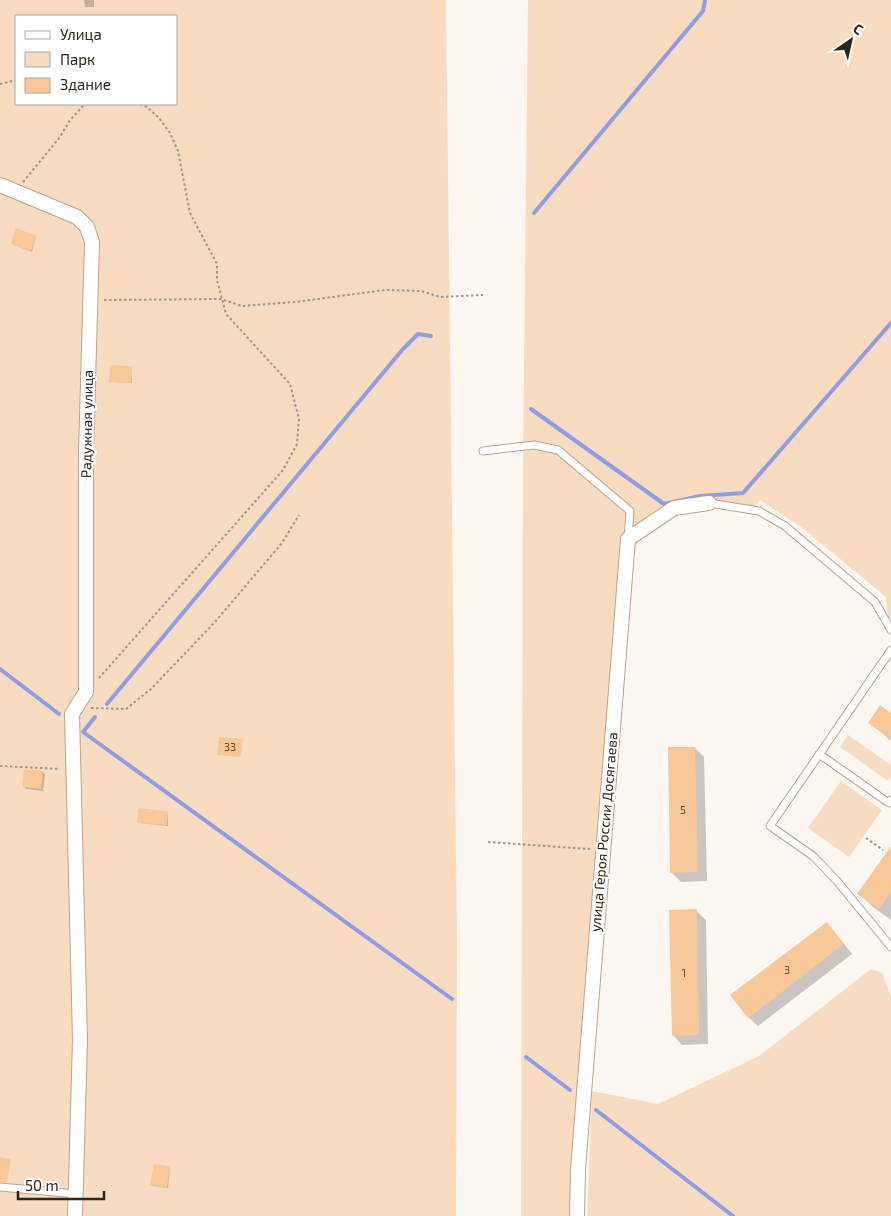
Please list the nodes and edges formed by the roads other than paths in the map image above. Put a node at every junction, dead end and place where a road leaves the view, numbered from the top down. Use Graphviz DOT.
graph roads {
  1 [pos="0,185"];
  2 [pos="484,451"];
  3 [pos="709,503"];
  4 [pos="628,539"];
  5 [pos="891,630"];
  6 [pos="891,650"];
  7 [pos="819,754"];
  8 [pos="891,800"];
  9 [pos="891,947"];
  10 [pos="0,1187"];
  11 [pos="76,1194"];
  12 [pos="75,1216"];
  13 [pos="577,1216"];
  1 -- 11 [label="street, Радужная улица"];
  2 -- 4 [label="lane"];
  3 -- 4 [label="street"];
  3 -- 5 [label="lane"];
  4 -- 13 [label="street, улица Героя России Досягаева"];
  6 -- 7 [label="lane"];
  7 -- 8 [label="lane"];
  7 -- 9 [label="lane"];
  10 -- 11 [label="lane"];
  11 -- 12 [label="street"];
}
